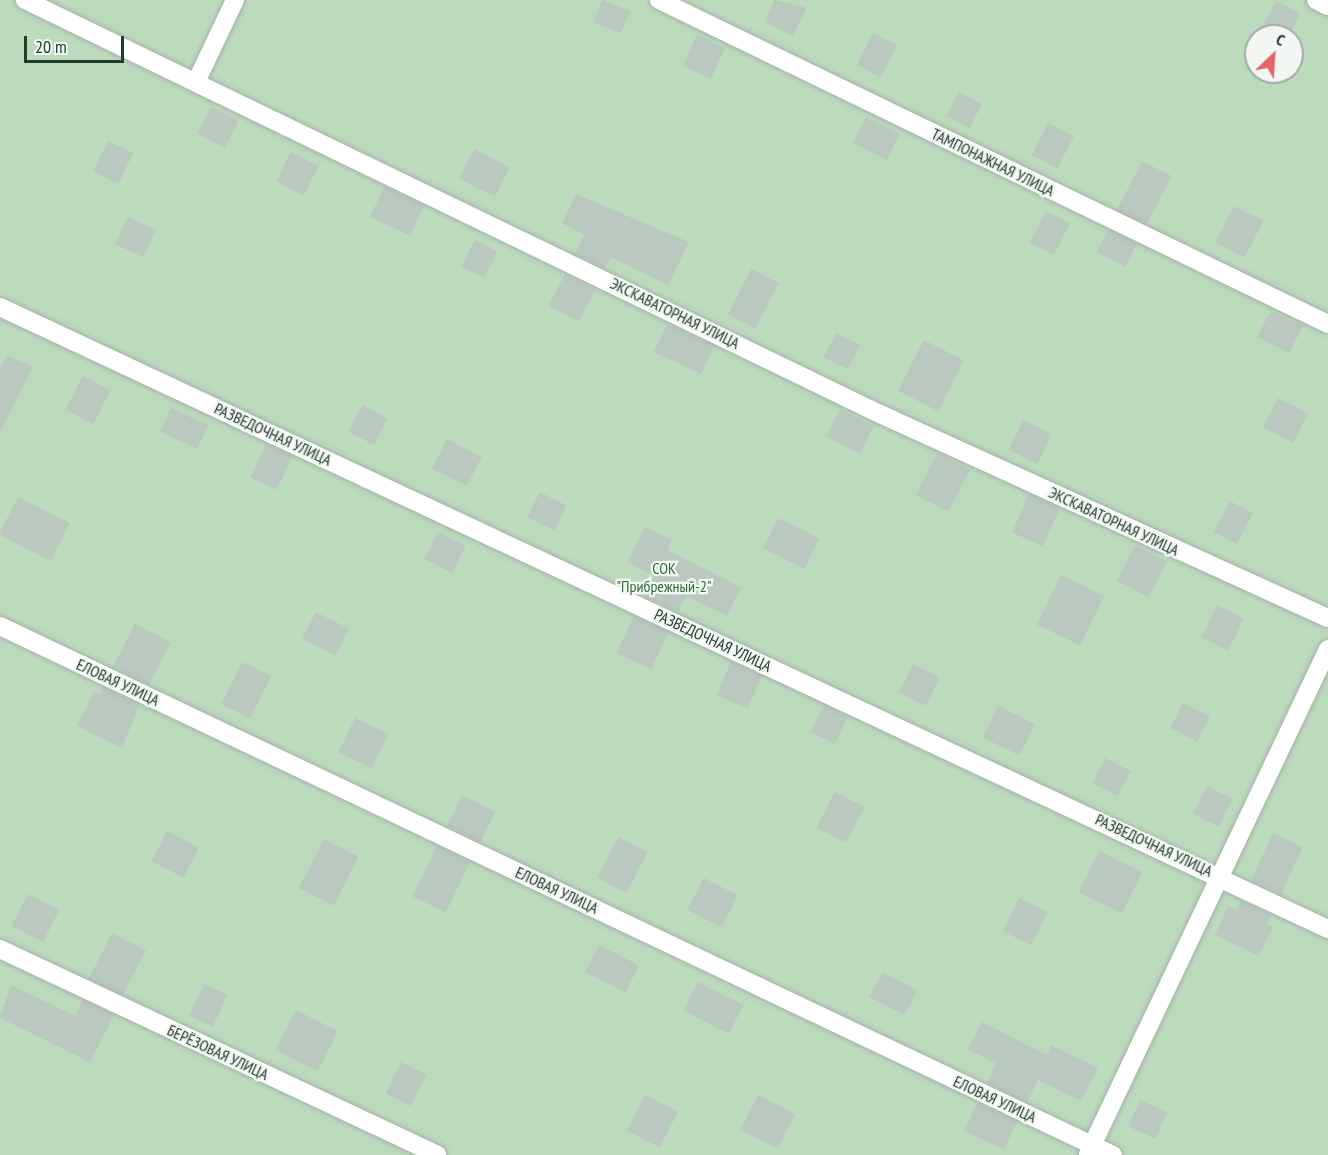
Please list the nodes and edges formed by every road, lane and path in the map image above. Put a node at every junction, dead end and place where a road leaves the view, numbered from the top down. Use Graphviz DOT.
graph roads {
  1 [pos="26,0"];
  2 [pos="235,0"];
  3 [pos="659,0"];
  4 [pos="1316,0"];
  5 [pos="1328,6"];
  6 [pos="197,80"];
  7 [pos="0,307"];
  8 [pos="1328,324"];
  9 [pos="1328,618"];
  10 [pos="0,626"];
  11 [pos="1328,649"];
  12 [pos="1220,876"];
  13 [pos="1328,929"];
  14 [pos="0,949"];
  15 [pos="1089,1150"];
  16 [pos="437,1155"];
  17 [pos="1113,1155"];
  1 -- 6 [label="street, ЭКСКАВАТОРНАЯ УЛИЦА"];
  2 -- 6 [label="street"];
  3 -- 8 [label="street, ТАМПОНАЖНАЯ УЛИЦА"];
  4 -- 5 [label="street"];
  6 -- 9 [label="street, ЭКСКАВАТОРНАЯ УЛИЦА"];
  7 -- 12 [label="street, РАЗВЕДОЧНАЯ УЛИЦА"];
  10 -- 15 [label="street, ЕЛОВАЯ УЛИЦА"];
  11 -- 12 [label="street"];
  12 -- 13 [label="street, РАЗВЕДОЧНАЯ УЛИЦА"];
  12 -- 15 [label="street"];
  14 -- 16 [label="street, БЕРЁЗОВАЯ УЛИЦА"];
  15 -- 17 [label="street, ЕЛОВАЯ УЛИЦА"];
}
